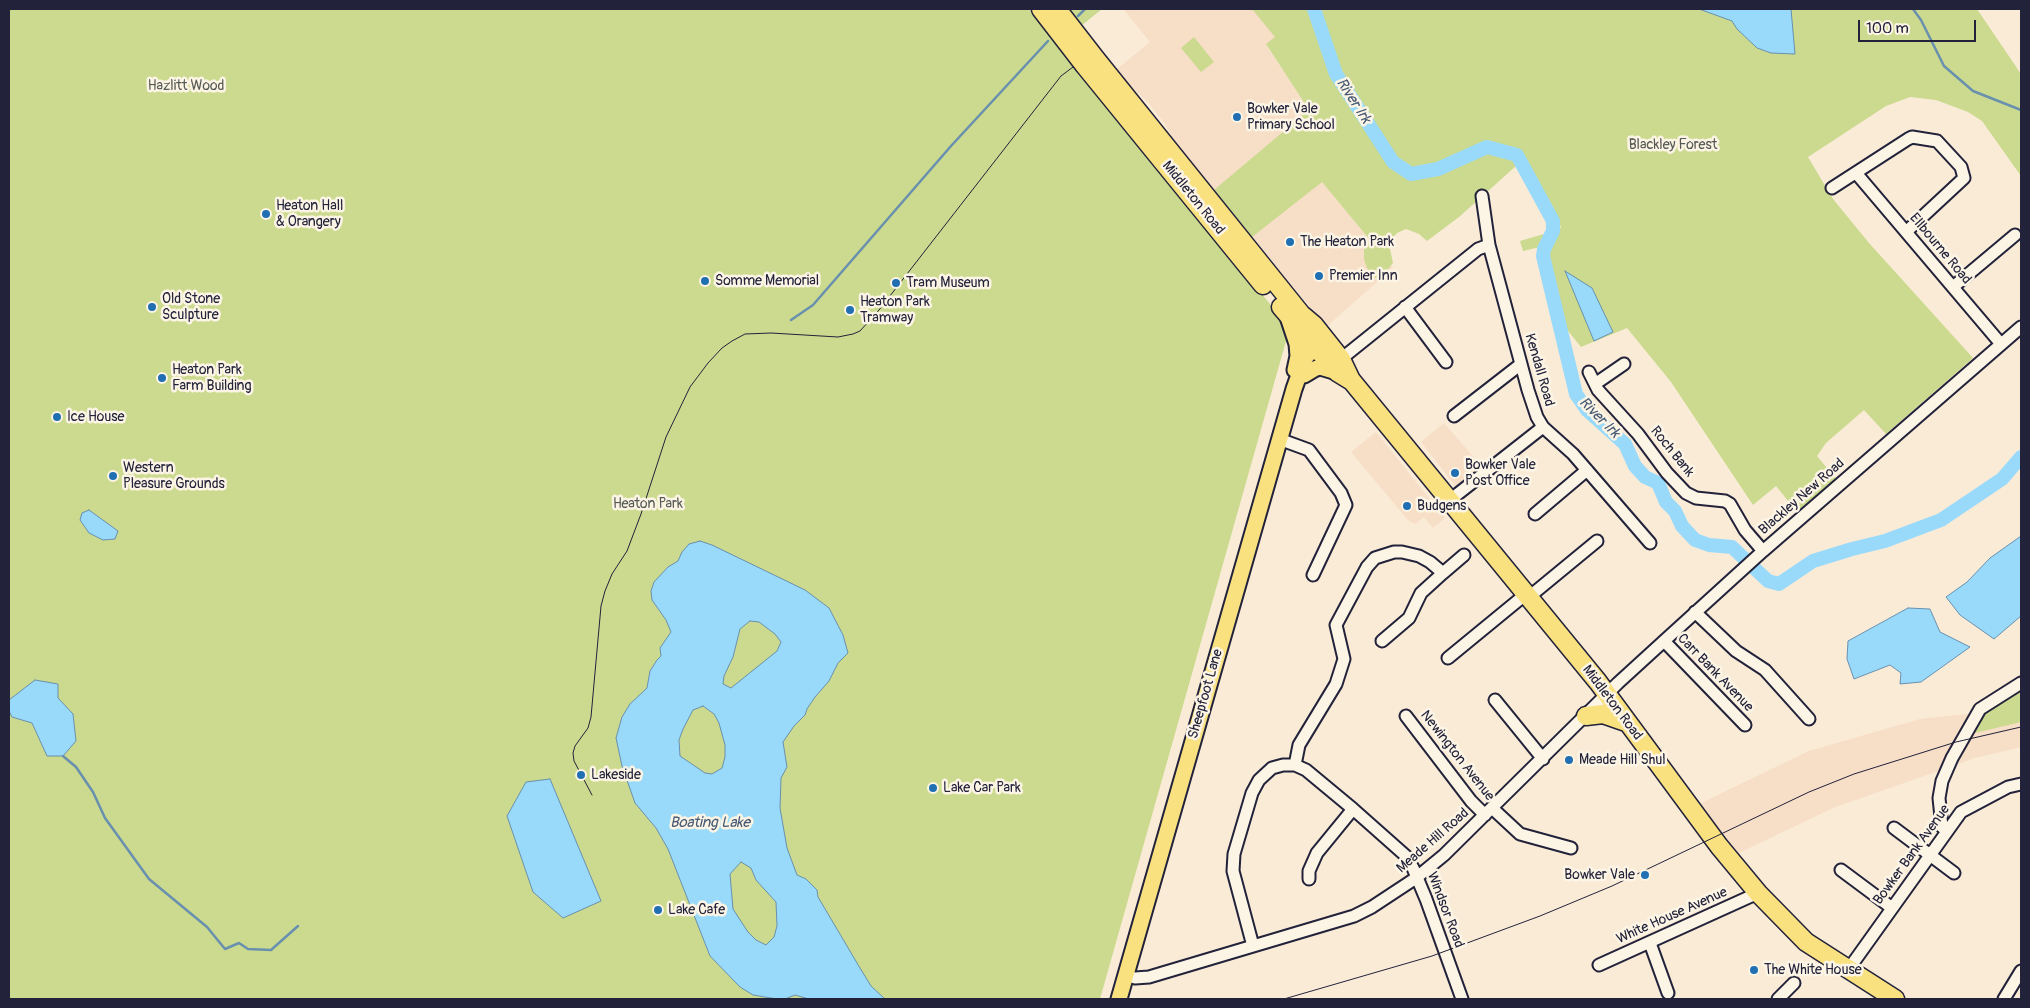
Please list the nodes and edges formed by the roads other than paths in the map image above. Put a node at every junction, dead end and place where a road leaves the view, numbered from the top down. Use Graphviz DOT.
graph roads {
  1 [pos="1041,9"];
  2 [pos="1057,9"];
  3 [pos="1856,173"];
  4 [pos="1832,188"];
  5 [pos="1482,196"];
  6 [pos="1907,231"];
  7 [pos="2014,235"];
  8 [pos="1489,245"];
  9 [pos="1245,253"];
  10 [pos="1953,287"];
  11 [pos="1405,307"];
  12 [pos="1294,313"];
  13 [pos="2021,326"];
  14 [pos="2001,344"];
  15 [pos="1336,362"];
  16 [pos="1446,362"];
  17 [pos="1521,364"];
  18 [pos="1624,364"];
  19 [pos="1589,372"];
  20 [pos="1304,375"];
  21 [pos="1595,384"];
  22 [pos="1294,389"];
  23 [pos="1454,416"];
  24 [pos="1543,427"];
  25 [pos="1279,439"];
  26 [pos="1587,470"];
  27 [pos="1450,500"];
  28 [pos="1535,514"];
  29 [pos="1597,541"];
  30 [pos="1650,542"];
  31 [pos="1464,555"];
  32 [pos="1759,555"];
  33 [pos="1443,573"];
  34 [pos="1313,575"];
  35 [pos="1528,596"];
  36 [pos="1695,612"];
  37 [pos="1382,641"];
  38 [pos="1664,641"];
  39 [pos="1448,658"];
  40 [pos="2021,683"];
  41 [pos="1606,695"];
  42 [pos="1495,700"];
  43 [pos="1406,716"];
  44 [pos="1586,716"];
  45 [pos="1809,719"];
  46 [pos="1626,722"];
  47 [pos="1745,725"];
  48 [pos="1543,759"];
  49 [pos="1295,765"];
  50 [pos="2021,784"];
  51 [pos="1353,809"];
  52 [pos="1488,812"];
  53 [pos="1894,828"];
  54 [pos="1947,830"];
  55 [pos="1571,848"];
  56 [pos="1929,855"];
  57 [pos="1840,870"];
  58 [pos="1954,873"];
  59 [pos="1416,878"];
  60 [pos="1309,879"];
  61 [pos="1758,894"];
  62 [pos="1892,908"];
  63 [pos="1650,943"];
  64 [pos="1254,946"];
  65 [pos="1599,965"];
  66 [pos="1848,970"];
  67 [pos="2021,971"];
  68 [pos="1126,976"];
  69 [pos="1794,983"];
  70 [pos="1668,993"];
  71 [pos="1119,999"];
  72 [pos="1462,999"];
  73 [pos="1778,999"];
  74 [pos="1895,999"];
  75 [pos="2004,999"];
  1 -- 9 [label="highway, Middleton Road"];
  2 -- 9 [label="highway, Middleton Road"];
  3 -- 4 [label="street"];
  3 -- 6 [label="street, Ellbourne Road"];
  3 -- 6 [label="street"];
  5 -- 8 [label="street, Kendall Road"];
  6 -- 10 [label="street, Ellbourne Road"];
  7 -- 10 [label="street"];
  8 -- 11 [label="street"];
  8 -- 17 [label="street, Kendall Road"];
  9 -- 12 [label="highway, Middleton Road"];
  10 -- 14 [label="street, Ellbourne Road"];
  11 -- 15 [label="street"];
  11 -- 16 [label="street"];
  12 -- 15 [label="highway, Middleton Road"];
  12 -- 22 [label="main road, Sheepfoot Lane"];
  13 -- 14 [label="street, Blackley New Road"];
  14 -- 32 [label="street, Blackley New Road"];
  15 -- 20 [label="main road"];
  15 -- 20 [label="main road, Sheepfoot Lane"];
  15 -- 22 [label="main road, Sheepfoot Lane"];
  15 -- 27 [label="highway, Middleton Road"];
  17 -- 23 [label="street"];
  17 -- 24 [label="street, Kendall Road"];
  18 -- 21 [label="street"];
  19 -- 21 [label="street, Roch Bank"];
  20 -- 22 [label="main road, Sheepfoot Lane"];
  21 -- 32 [label="street, Roch Bank"];
  22 -- 25 [label="main road, Sheepfoot Lane"];
  24 -- 26 [label="street, Kendall Road"];
  24 -- 27 [label="street"];
  25 -- 34 [label="street"];
  25 -- 68 [label="main road, Sheepfoot Lane"];
  26 -- 28 [label="street"];
  26 -- 30 [label="street, Kendall Road"];
  27 -- 35 [label="highway, Middleton Road"];
  29 -- 35 [label="street"];
  31 -- 33 [label="street"];
  32 -- 36 [label="street, Blackley New Road"];
  33 -- 37 [label="street"];
  33 -- 49 [label="street"];
  35 -- 39 [label="street"];
  35 -- 41 [label="highway, Middleton Road"];
  36 -- 38 [label="street, Blackley New Road"];
  36 -- 45 [label="street"];
  38 -- 41 [label="street, Blackley New Road"];
  38 -- 47 [label="street, Carr Bank Avenue"];
  40 -- 54 [label="street"];
  41 -- 44 [label="street, Meade Hill Road"];
  41 -- 46 [label="highway, Middleton Road"];
  42 -- 48 [label="street"];
  43 -- 52 [label="street, Newington Avenue"];
  44 -- 46 [label="highway"];
  44 -- 48 [label="street, Meade Hill Road"];
  46 -- 61 [label="highway, Middleton Road"];
  48 -- 52 [label="street, Meade Hill Road"];
  49 -- 51 [label="street, Windsor Road"];
  49 -- 64 [label="street"];
  50 -- 54 [label="street, Bowker Bank Avenue"];
  51 -- 59 [label="street, Windsor Road"];
  51 -- 60 [label="street"];
  52 -- 55 [label="street, Newington Avenue"];
  52 -- 59 [label="street, Meade Hill Road"];
  53 -- 56 [label="street"];
  54 -- 56 [label="street, Bowker Bank Avenue"];
  56 -- 58 [label="street"];
  56 -- 62 [label="street, Bowker Bank Avenue"];
  57 -- 62 [label="street"];
  59 -- 64 [label="street, Meade Hill Road"];
  59 -- 72 [label="street, Windsor Road"];
  61 -- 63 [label="street, White House Avenue"];
  61 -- 66 [label="highway, Middleton Road"];
  62 -- 66 [label="street, Bowker Bank Avenue"];
  63 -- 65 [label="street, White House Avenue"];
  63 -- 70 [label="street"];
  64 -- 68 [label="street, Meade Hill Road"];
  66 -- 74 [label="highway, Middleton Road"];
  67 -- 75 [label="street"];
  68 -- 71 [label="main road, Sheepfoot Lane"];
  69 -- 73 [label="street"];
}
